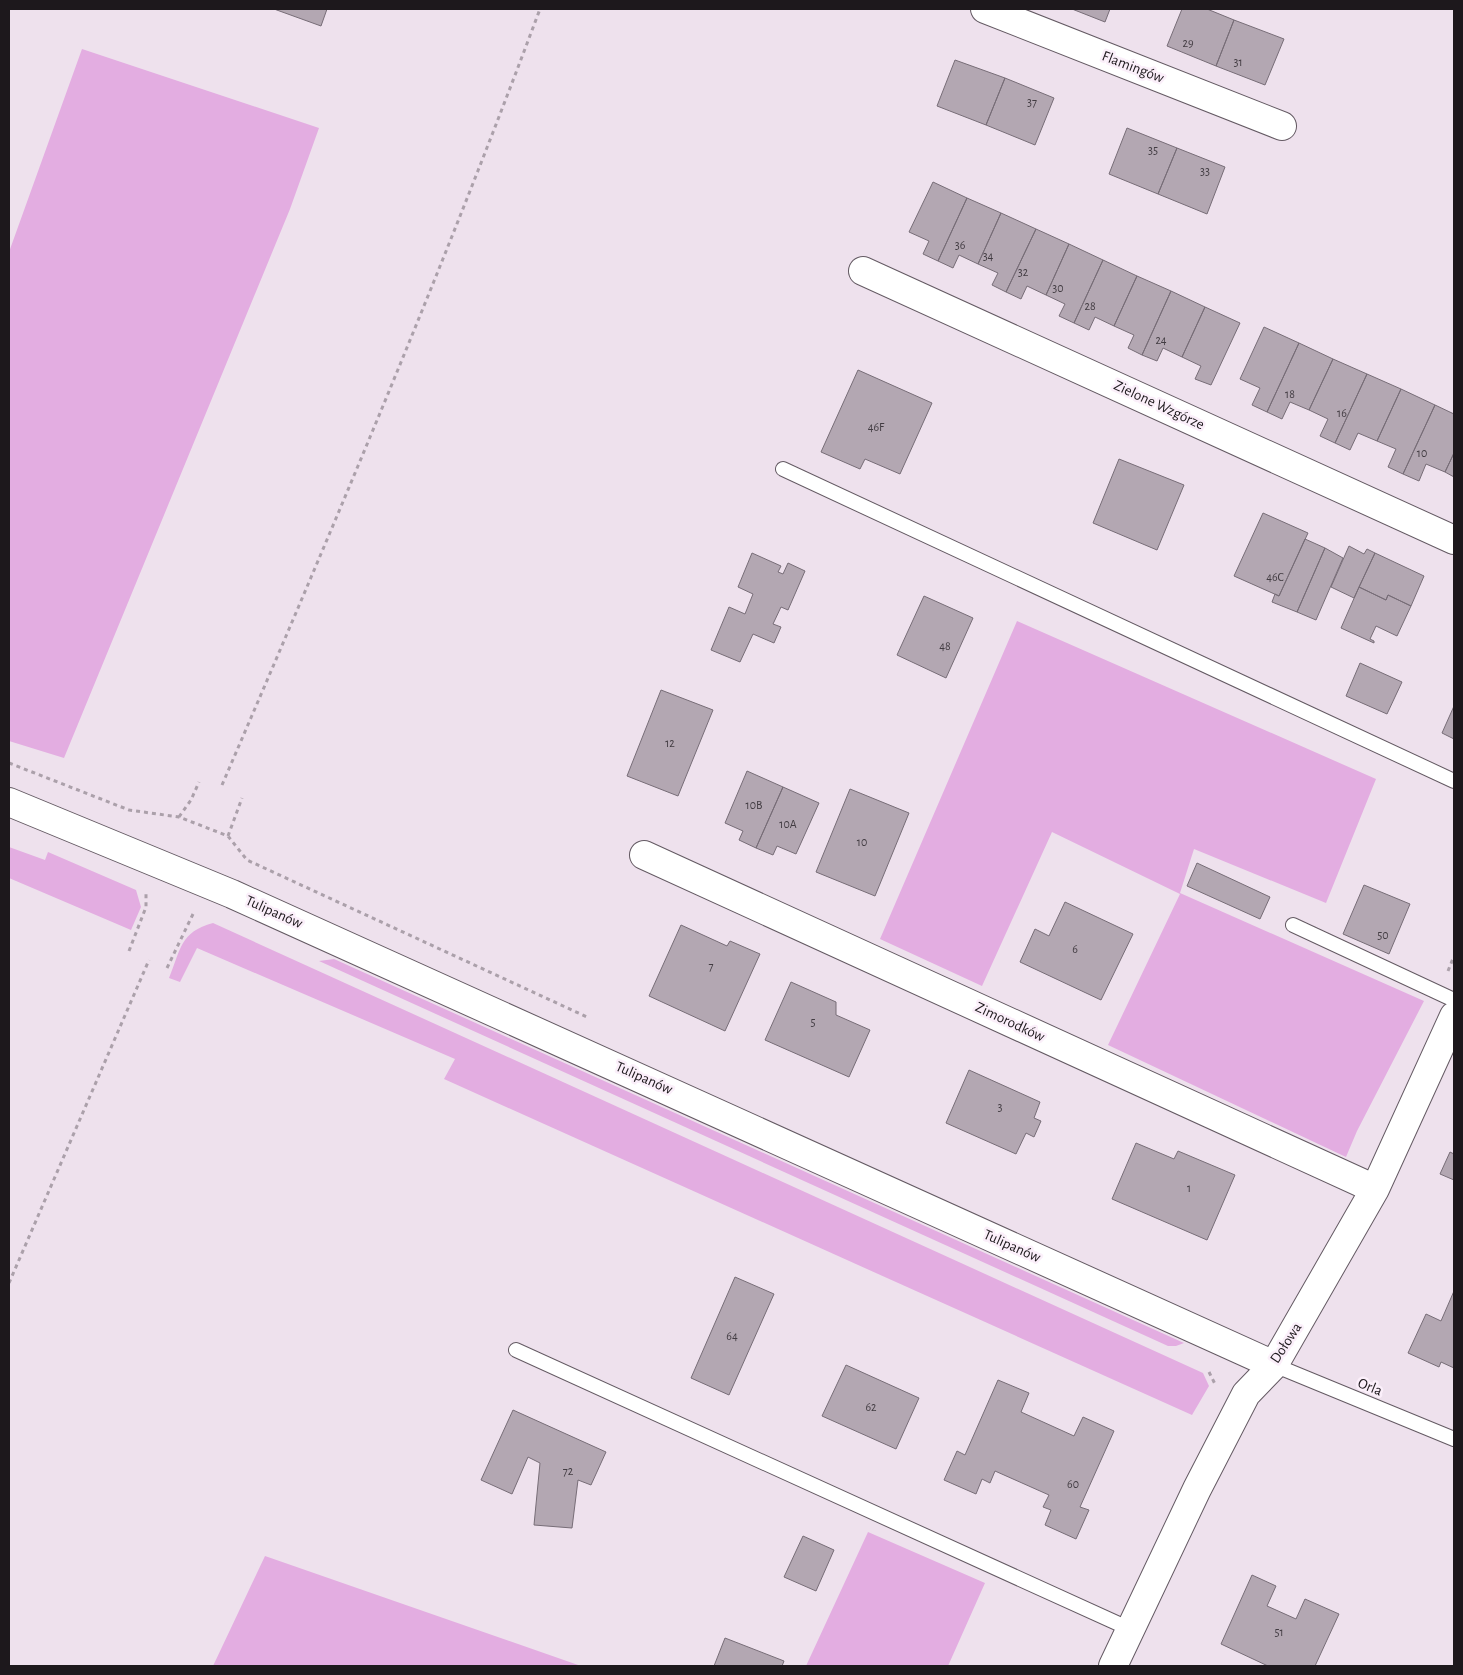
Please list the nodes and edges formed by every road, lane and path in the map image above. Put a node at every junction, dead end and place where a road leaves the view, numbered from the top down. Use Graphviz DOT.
graph roads {
  1 [pos="540,9"];
  2 [pos="985,9"];
  3 [pos="1282,126"];
  4 [pos="863,270"];
  5 [pos="784,469"];
  6 [pos="1454,540"];
  7 [pos="9,763"];
  8 [pos="1454,781"];
  9 [pos="199,782"];
  10 [pos="222,785"];
  11 [pos="242,798"];
  12 [pos="9,802"];
  13 [pos="179,817"];
  14 [pos="228,836"];
  15 [pos="644,855"];
  16 [pos="146,894"];
  17 [pos="193,914"];
  18 [pos="1293,925"];
  19 [pos="129,951"];
  20 [pos="1454,956"];
  21 [pos="149,960"];
  22 [pos="167,968"];
  23 [pos="1438,992"];
  24 [pos="1454,1000"];
  25 [pos="1454,1016"];
  26 [pos="592,1019"];
  27 [pos="1447,1053"];
  28 [pos="1375,1189"];
  29 [pos="9,1283"];
  30 [pos="1204,1333"];
  31 [pos="516,1350"];
  32 [pos="1274,1365"];
  33 [pos="1212,1391"];
  34 [pos="1454,1439"];
  35 [pos="1130,1629"];
  36 [pos="1113,1666"];
  1 -- 10 [label="path"];
  2 -- 3 [label="street, Flamingów"];
  4 -- 6 [label="street, Zielone Wzgórze"];
  5 -- 8 [label="lane"];
  7 -- 13 [label="path"];
  9 -- 13 [label="path"];
  11 -- 14 [label="path"];
  12 -- 30 [label="street, Tulipanów"];
  13 -- 14 [label="path"];
  14 -- 26 [label="path"];
  15 -- 28 [label="street, Zimorodków"];
  16 -- 19 [label="path"];
  17 -- 22 [label="path"];
  18 -- 23 [label="lane"];
  20 -- 23 [label="path"];
  21 -- 29 [label="path"];
  23 -- 24 [label="lane"];
  25 -- 27 [label="street, Dołowa"];
  27 -- 28 [label="street, Dołowa"];
  28 -- 32 [label="street, Dołowa"];
  30 -- 32 [label="street, Tulipanów"];
  30 -- 33 [label="path"];
  31 -- 35 [label="lane"];
  32 -- 34 [label="lane, Orla"];
  32 -- 35 [label="street, Dołowa"];
  35 -- 36 [label="street, Dołowa"];
}
